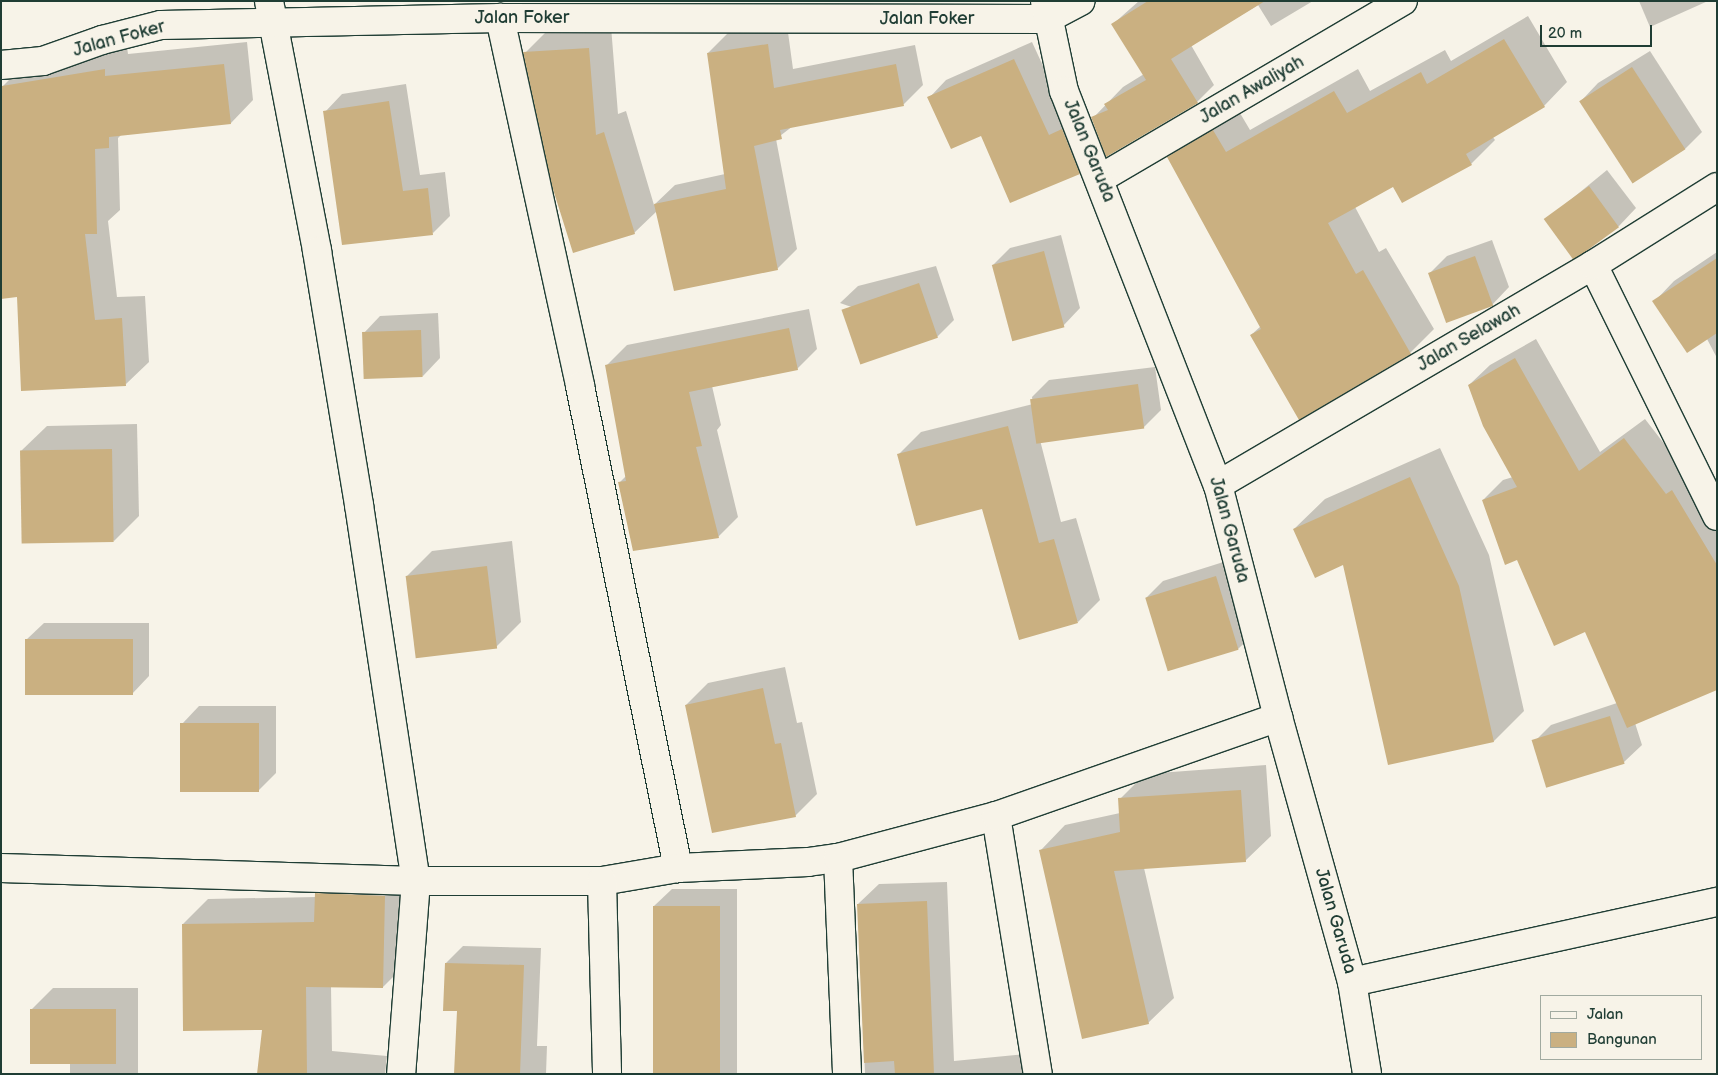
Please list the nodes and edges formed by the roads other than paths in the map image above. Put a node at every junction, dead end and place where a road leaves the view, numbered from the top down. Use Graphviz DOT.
graph roads {
  1 [pos="1081,1"];
  2 [pos="1403,1"];
  3 [pos="1046,10"];
  4 [pos="271,12"];
  5 [pos="500,18"];
  6 [pos="1,65"];
  7 [pos="1101,178"];
  8 [pos="1717,187"];
  9 [pos="1593,265"];
  10 [pos="1218,485"];
  11 [pos="1717,516"];
  12 [pos="1278,717"];
  13 [pos="996,816"];
  14 [pos="838,858"];
  15 [pos="1,868"];
  16 [pos="678,868"];
  17 [pos="416,881"];
  18 [pos="602,881"];
  19 [pos="1717,902"];
  20 [pos="1352,982"];
  21 [pos="401,1074"];
  22 [pos="607,1074"];
  23 [pos="847,1074"];
  24 [pos="1038,1074"];
  25 [pos="1367,1074"];
  1 -- 3 [label="street"];
  2 -- 7 [label="street, Jalan Awaliyah"];
  3 -- 5 [label="street, Jalan Foker"];
  3 -- 7 [label="street, Jalan Garuda"];
  4 -- 5 [label="street, Jalan Foker"];
  4 -- 6 [label="street, Jalan Foker"];
  4 -- 17 [label="street"];
  5 -- 16 [label="street"];
  7 -- 10 [label="street, Jalan Garuda"];
  8 -- 9 [label="street, Jalan Selawah"];
  9 -- 10 [label="street, Jalan Selawah"];
  9 -- 11 [label="street"];
  10 -- 12 [label="street, Jalan Garuda"];
  12 -- 13 [label="street"];
  12 -- 20 [label="street, Jalan Garuda"];
  13 -- 14 [label="street"];
  13 -- 24 [label="street"];
  14 -- 16 [label="street"];
  14 -- 23 [label="street"];
  15 -- 17 [label="street"];
  16 -- 18 [label="street"];
  17 -- 18 [label="street"];
  17 -- 21 [label="street"];
  18 -- 22 [label="street"];
  19 -- 20 [label="street"];
  20 -- 25 [label="street, Jalan Garuda"];
}
